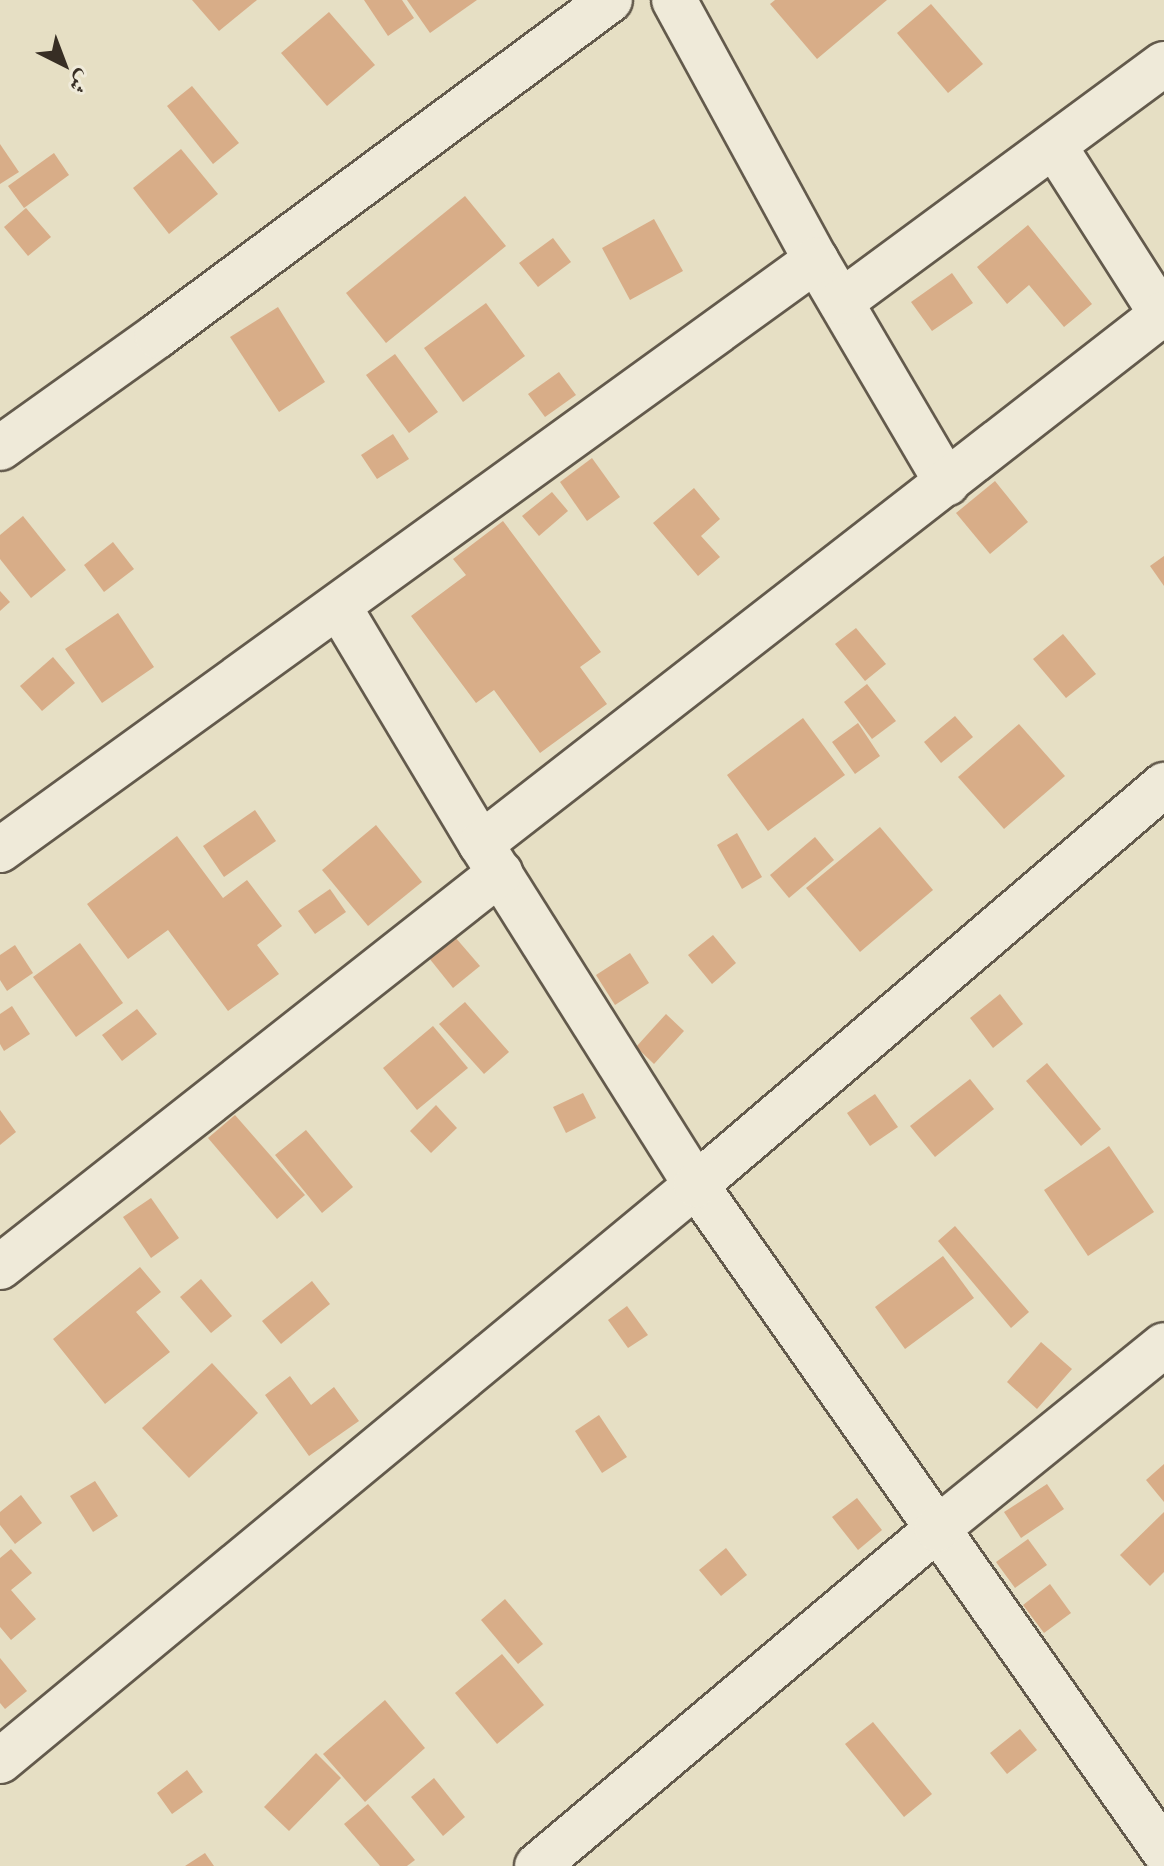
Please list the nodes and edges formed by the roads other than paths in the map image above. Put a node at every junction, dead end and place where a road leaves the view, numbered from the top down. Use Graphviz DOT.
graph roads {
  1 [pos="610,0"];
  2 [pos="674,0"];
  3 [pos="1164,64"];
  4 [pos="1055,147"];
  5 [pos="816,260"];
  6 [pos="841,302"];
  7 [pos="1163,316"];
  8 [pos="0,448"];
  9 [pos="947,483"];
  10 [pos="339,607"];
  11 [pos="1164,785"];
  12 [pos="0,850"];
  13 [pos="490,859"];
  14 [pos="696,1185"];
  15 [pos="0,1267"];
  16 [pos="1164,1345"];
  17 [pos="937,1529"];
  18 [pos="0,1761"];
  19 [pos="1164,1851"];
  20 [pos="537,1866"];
  1 -- 8 [label="street"];
  2 -- 5 [label="street"];
  3 -- 4 [label="street"];
  4 -- 6 [label="street"];
  4 -- 7 [label="street"];
  5 -- 6 [label="street"];
  5 -- 10 [label="street"];
  6 -- 9 [label="street"];
  7 -- 9 [label="street"];
  9 -- 13 [label="street"];
  10 -- 12 [label="street"];
  10 -- 13 [label="street"];
  11 -- 14 [label="street"];
  13 -- 14 [label="street"];
  13 -- 15 [label="street"];
  14 -- 17 [label="street"];
  14 -- 18 [label="street"];
  16 -- 17 [label="street"];
  17 -- 19 [label="street"];
  17 -- 20 [label="street"];
}
